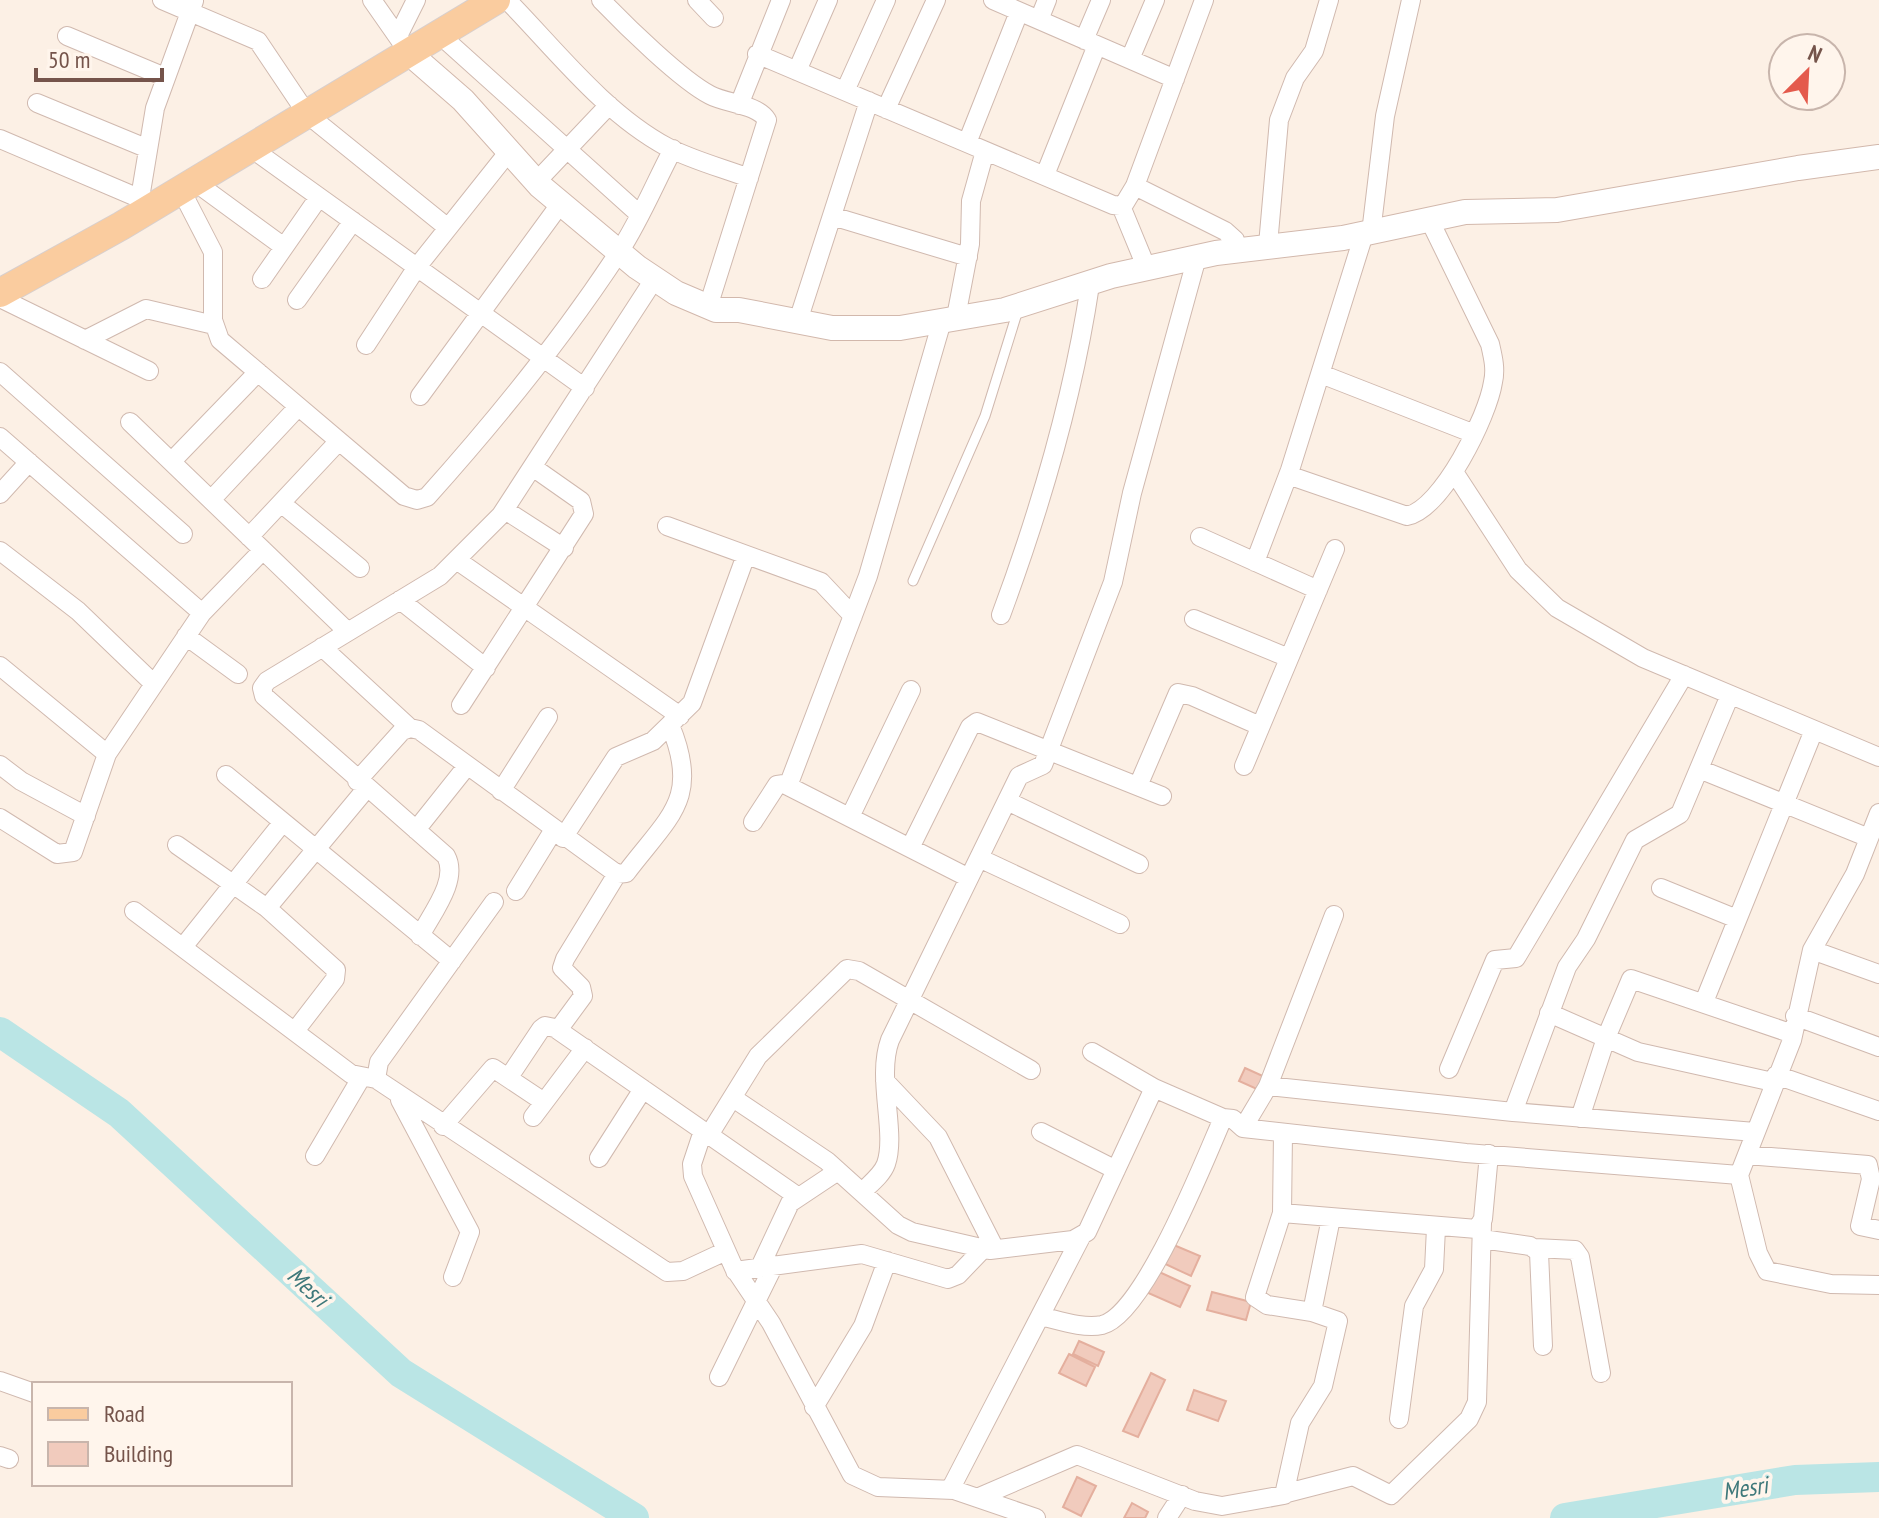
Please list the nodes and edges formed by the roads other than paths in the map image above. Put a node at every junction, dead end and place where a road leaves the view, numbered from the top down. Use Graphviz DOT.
graph roads {
  1 [pos="162,0"];
  2 [pos="372,0"];
  3 [pos="416,0"];
  4 [pos="496,0"];
  5 [pos="507,0"];
  6 [pos="601,0"];
  7 [pos="697,0"];
  8 [pos="781,0"];
  9 [pos="828,0"];
  10 [pos="886,0"];
  11 [pos="936,0"];
  12 [pos="993,0"];
  13 [pos="1047,0"];
  14 [pos="1101,0"];
  15 [pos="1155,0"];
  16 [pos="1204,0"];
  17 [pos="1329,0"];
  18 [pos="1411,0"];
  19 [pos="192,6"];
  20 [pos="1019,12"];
  21 [pos="714,18"];
  22 [pos="1039,20"];
  23 [pos="439,34"];
  24 [pos="67,36"];
  25 [pos="1091,42"];
  26 [pos="403,44"];
  27 [pos="757,54"];
  28 [pos="1130,59"];
  29 [pos="797,71"];
  30 [pos="165,77"];
  31 [pos="1175,79"];
  32 [pos="845,91"];
  33 [pos="37,103"];
  34 [pos="609,105"];
  35 [pos="739,105"];
  36 [pos="878,105"];
  37 [pos="307,114"];
  38 [pos="0,139"];
  39 [pos="967,143"];
  40 [pos="146,148"];
  41 [pos="251,148"];
  42 [pos="673,149"];
  43 [pos="510,150"];
  44 [pos="568,151"];
  45 [pos="985,151"];
  46 [pos="1879,157"];
  47 [pos="1045,175"];
  48 [pos="749,178"];
  49 [pos="537,181"];
  50 [pos="188,186"];
  51 [pos="1135,186"];
  52 [pos="319,197"];
  53 [pos="148,201"];
  54 [pos="561,203"];
  55 [pos="1121,206"];
  56 [pos="639,214"];
  57 [pos="832,216"];
  58 [pos="353,221"];
  59 [pos="1430,221"];
  60 [pos="448,228"];
  61 [pos="1368,233"];
  62 [pos="1268,245"];
  63 [pos="284,247"];
  64 [pos="620,250"];
  65 [pos="1238,250"];
  66 [pos="968,257"];
  67 [pos="1197,257"];
  68 [pos="417,267"];
  69 [pos="1147,269"];
  70 [pos="655,278"];
  71 [pos="262,279"];
  72 [pos="1090,285"];
  73 [pos="0,296"];
  74 [pos="297,300"];
  75 [pos="708,307"];
  76 [pos="1019,307"];
  77 [pos="480,312"];
  78 [pos="949,319"];
  79 [pos="798,321"];
  80 [pos="214,325"];
  81 [pos="85,340"];
  82 [pos="366,345"];
  83 [pos="543,358"];
  84 [pos="149,371"];
  85 [pos="0,372"];
  86 [pos="258,372"];
  87 [pos="1321,374"];
  88 [pos="585,388"];
  89 [pos="420,396"];
  90 [pos="298,407"];
  91 [pos="130,422"];
  92 [pos="1472,433"];
  93 [pos="0,437"];
  94 [pos="338,442"];
  95 [pos="172,461"];
  96 [pos="29,462"];
  97 [pos="534,468"];
  98 [pos="1454,472"];
  99 [pos="1288,475"];
  100 [pos="0,494"];
  101 [pos="211,500"];
  102 [pos="281,503"];
  103 [pos="505,510"];
  104 [pos="667,526"];
  105 [pos="183,534"];
  106 [pos="249,537"];
  107 [pos="1200,537"];
  108 [pos="564,548"];
  109 [pos="1335,549"];
  110 [pos="263,550"];
  111 [pos="0,551"];
  112 [pos="746,555"];
  113 [pos="458,561"];
  114 [pos="1255,562"];
  115 [pos="360,568"];
  116 [pos="913,581"];
  117 [pos="1318,590"];
  118 [pos="400,600"];
  119 [pos="526,609"];
  120 [pos="202,613"];
  121 [pos="1001,615"];
  122 [pos="853,616"];
  123 [pos="1194,619"];
  124 [pos="347,631"];
  125 [pos="186,636"];
  126 [pos="322,647"];
  127 [pos="1289,658"];
  128 [pos="0,666"];
  129 [pos="486,668"];
  130 [pos="238,674"];
  131 [pos="1684,675"];
  132 [pos="154,684"];
  133 [pos="911,690"];
  134 [pos="1730,695"];
  135 [pos="461,705"];
  136 [pos="548,717"];
  137 [pos="675,720"];
  138 [pos="1260,726"];
  139 [pos="410,728"];
  140 [pos="1814,730"];
  141 [pos="1049,749"];
  142 [pos="107,754"];
  143 [pos="1879,757"];
  144 [pos="0,765"];
  145 [pos="467,766"];
  146 [pos="1244,766"];
  147 [pos="1699,769"];
  148 [pos="226,775"];
  149 [pos="362,785"];
  150 [pos="788,786"];
  151 [pos="1138,786"];
  152 [pos="501,791"];
  153 [pos="1162,796"];
  154 [pos="1007,801"];
  155 [pos="1784,804"];
  156 [pos="1879,813"];
  157 [pos="86,816"];
  158 [pos="850,817"];
  159 [pos="0,818"];
  160 [pos="283,822"];
  161 [pos="753,822"];
  162 [pos="416,830"];
  163 [pos="558,834"];
  164 [pos="1869,838"];
  165 [pos="177,845"];
  166 [pos="910,848"];
  167 [pos="315,849"];
  168 [pos="979,858"];
  169 [pos="1139,864"];
  170 [pos="617,874"];
  171 [pos="969,878"];
  172 [pos="233,884"];
  173 [pos="1661,888"];
  174 [pos="516,891"];
  175 [pos="494,902"];
  176 [pos="267,908"];
  177 [pos="134,911"];
  178 [pos="1334,915"];
  179 [pos="1737,919"];
  180 [pos="1120,924"];
  181 [pos="420,936"];
  182 [pos="183,947"];
  183 [pos="1812,950"];
  184 [pos="452,961"];
  185 [pos="1879,974"];
  186 [pos="909,1000"];
  187 [pos="1704,1002"];
  188 [pos="1549,1013"];
  189 [pos="1794,1025"];
  190 [pos="558,1030"];
  191 [pos="295,1031"];
  192 [pos="1606,1038"];
  193 [pos="1879,1047"];
  194 [pos="585,1048"];
  195 [pos="1092,1052"];
  196 [pos="1449,1069"];
  197 [pos="1031,1070"];
  198 [pos="509,1077"];
  199 [pos="368,1079"];
  200 [pos="1774,1079"];
  201 [pos="885,1081"];
  202 [pos="1268,1086"];
  203 [pos="1154,1088"];
  204 [pos="643,1089"];
  205 [pos="399,1098"];
  206 [pos="733,1098"];
  207 [pos="1879,1111"];
  208 [pos="1513,1112"];
  209 [pos="1223,1118"];
  210 [pos="1580,1118"];
  211 [pos="443,1126"];
  212 [pos="1243,1128"];
  213 [pos="1041,1132"];
  214 [pos="1755,1132"];
  215 [pos="706,1133"];
  216 [pos="1283,1134"];
  217 [pos="1489,1154"];
  218 [pos="1747,1155"];
  219 [pos="315,1156"];
  220 [pos="599,1158"];
  221 [pos="1116,1170"];
  222 [pos="838,1171"];
  223 [pos="1739,1175"];
  224 [pos="862,1192"];
  225 [pos="797,1196"];
  226 [pos="1282,1213"];
  227 [pos="1331,1218"];
  228 [pos="1436,1228"];
  229 [pos="1879,1230"];
  230 [pos="1482,1231"];
  231 [pos="1081,1237"];
  232 [pos="1535,1248"];
  233 [pos="988,1250"];
  234 [pos="726,1251"];
  235 [pos="887,1261"];
  236 [pos="767,1266"];
  237 [pos="735,1271"];
  238 [pos="453,1277"];
  239 [pos="1879,1285"];
  240 [pos="758,1303"];
  241 [pos="1312,1312"];
  242 [pos="1040,1316"];
  243 [pos="1543,1346"];
  244 [pos="1601,1373"];
  245 [pos="719,1377"];
  246 [pos="0,1381"];
  247 [pos="32,1392"];
  248 [pos="814,1407"];
  249 [pos="1399,1419"];
  250 [pos="950,1490"];
  251 [pos="1287,1493"];
  252 [pos="1182,1495"];
  253 [pos="977,1498"];
  254 [pos="1036,1518"];
  255 [pos="1167,1518"];
  1 -- 19 [label="street"];
  2 -- 26 [label="street"];
  3 -- 26 [label="street"];
  4 -- 23 [label="main road"];
  5 -- 34 [label="street"];
  6 -- 35 [label="street"];
  7 -- 21 [label="street"];
  8 -- 27 [label="street"];
  9 -- 29 [label="street"];
  10 -- 32 [label="street"];
  11 -- 36 [label="street"];
  12 -- 20 [label="street"];
  13 -- 22 [label="street"];
  14 -- 25 [label="street"];
  15 -- 28 [label="street"];
  16 -- 31 [label="street"];
  17 -- 62 [label="street"];
  18 -- 61 [label="street"];
  19 -- 30 [label="street"];
  19 -- 37 [label="street"];
  20 -- 22 [label="street"];
  20 -- 39 [label="street"];
  22 -- 25 [label="street"];
  23 -- 26 [label="main road"];
  23 -- 44 [label="street"];
  24 -- 30 [label="street"];
  25 -- 28 [label="street"];
  25 -- 47 [label="street"];
  26 -- 37 [label="main road"];
  26 -- 43 [label="street"];
  27 -- 29 [label="street"];
  27 -- 35 [label="street"];
  28 -- 31 [label="street"];
  29 -- 32 [label="street"];
  30 -- 40 [label="street"];
  31 -- 51 [label="street"];
  32 -- 36 [label="street"];
  33 -- 40 [label="street"];
  34 -- 42 [label="street"];
  34 -- 44 [label="street"];
  35 -- 48 [label="street"];
  36 -- 39 [label="street"];
  36 -- 57 [label="street"];
  37 -- 41 [label="main road"];
  37 -- 60 [label="street"];
  38 -- 53 [label="street"];
  39 -- 45 [label="street"];
  40 -- 53 [label="street"];
  41 -- 50 [label="main road"];
  41 -- 52 [label="street"];
  42 -- 48 [label="street"];
  42 -- 56 [label="street"];
  43 -- 49 [label="street"];
  43 -- 60 [label="street"];
  44 -- 49 [label="street"];
  44 -- 56 [label="street"];
  45 -- 47 [label="street"];
  45 -- 66 [label="street"];
  46 -- 59 [label="street"];
  47 -- 55 [label="street"];
  48 -- 75 [label="street"];
  49 -- 54 [label="street"];
  50 -- 53 [label="main road"];
  50 -- 63 [label="street"];
  50 -- 80 [label="street"];
  51 -- 55 [label="street"];
  51 -- 65 [label="street"];
  52 -- 58 [label="street"];
  52 -- 63 [label="street"];
  53 -- 73 [label="main road"];
  54 -- 64 [label="street"];
  54 -- 77 [label="street"];
  55 -- 69 [label="street"];
  56 -- 64 [label="street"];
  57 -- 66 [label="street"];
  57 -- 79 [label="street"];
  58 -- 68 [label="street"];
  58 -- 74 [label="street"];
  59 -- 61 [label="street"];
  59 -- 92 [label="street"];
  60 -- 68 [label="street"];
  61 -- 62 [label="street"];
  61 -- 87 [label="street"];
  62 -- 65 [label="street"];
  63 -- 71 [label="street"];
  64 -- 70 [label="street"];
  64 -- 83 [label="street"];
  65 -- 67 [label="street"];
  66 -- 78 [label="street"];
  67 -- 69 [label="street"];
  67 -- 141 [label="street"];
  68 -- 77 [label="street"];
  68 -- 82 [label="street"];
  69 -- 72 [label="street"];
  70 -- 75 [label="street"];
  70 -- 88 [label="street"];
  72 -- 76 [label="street"];
  72 -- 121 [label="street"];
  73 -- 81 [label="street"];
  75 -- 79 [label="street"];
  76 -- 78 [label="street"];
  76 -- 116 [label="lane"];
  77 -- 83 [label="street"];
  77 -- 89 [label="street"];
  78 -- 79 [label="street"];
  78 -- 122 [label="street"];
  80 -- 81 [label="street"];
  80 -- 86 [label="street"];
  81 -- 84 [label="street"];
  83 -- 88 [label="street"];
  83 -- 94 [label="street"];
  85 -- 105 [label="street"];
  86 -- 90 [label="street"];
  86 -- 95 [label="street"];
  87 -- 92 [label="street"];
  87 -- 99 [label="street"];
  88 -- 97 [label="street"];
  90 -- 94 [label="street"];
  90 -- 101 [label="street"];
  91 -- 95 [label="street"];
  92 -- 98 [label="street"];
  93 -- 96 [label="street"];
  94 -- 102 [label="street"];
  95 -- 101 [label="street"];
  96 -- 100 [label="street"];
  96 -- 120 [label="street"];
  97 -- 103 [label="street"];
  97 -- 108 [label="street"];
  98 -- 99 [label="street"];
  98 -- 131 [label="street"];
  99 -- 114 [label="street"];
  101 -- 106 [label="street"];
  102 -- 106 [label="street"];
  102 -- 115 [label="street"];
  103 -- 108 [label="street"];
  103 -- 113 [label="street"];
  104 -- 112 [label="street"];
  106 -- 110 [label="street"];
  107 -- 114 [label="street"];
  108 -- 119 [label="street"];
  109 -- 117 [label="street"];
  110 -- 120 [label="street"];
  110 -- 124 [label="street"];
  111 -- 132 [label="street"];
  112 -- 122 [label="street"];
  112 -- 137 [label="street"];
  113 -- 118 [label="street"];
  113 -- 119 [label="street"];
  114 -- 117 [label="street"];
  117 -- 127 [label="street"];
  118 -- 124 [label="street"];
  118 -- 129 [label="street"];
  119 -- 129 [label="street"];
  119 -- 137 [label="street"];
  120 -- 125 [label="street"];
  122 -- 150 [label="street"];
  123 -- 127 [label="street"];
  124 -- 126 [label="street"];
  125 -- 130 [label="street"];
  125 -- 132 [label="street"];
  126 -- 139 [label="street"];
  126 -- 149 [label="street"];
  127 -- 138 [label="street"];
  128 -- 142 [label="street"];
  129 -- 135 [label="street"];
  131 -- 134 [label="street"];
  131 -- 196 [label="street"];
  132 -- 142 [label="street"];
  133 -- 158 [label="street"];
  134 -- 140 [label="street"];
  134 -- 147 [label="street"];
  136 -- 152 [label="street"];
  137 -- 163 [label="street"];
  137 -- 170 [label="street"];
  138 -- 146 [label="street"];
  138 -- 151 [label="street"];
  139 -- 145 [label="street"];
  139 -- 149 [label="street"];
  140 -- 143 [label="street"];
  140 -- 155 [label="street"];
  141 -- 151 [label="street"];
  141 -- 154 [label="street"];
  141 -- 166 [label="street"];
  142 -- 157 [label="street"];
  144 -- 157 [label="street"];
  145 -- 152 [label="street"];
  145 -- 162 [label="street"];
  147 -- 155 [label="street"];
  147 -- 188 [label="street"];
  148 -- 160 [label="street"];
  149 -- 162 [label="street"];
  149 -- 167 [label="street"];
  150 -- 158 [label="street"];
  150 -- 161 [label="street"];
  151 -- 153 [label="street"];
  152 -- 163 [label="street"];
  154 -- 168 [label="street"];
  154 -- 169 [label="street"];
  155 -- 164 [label="street"];
  155 -- 179 [label="street"];
  156 -- 164 [label="street"];
  157 -- 159 [label="street"];
  158 -- 166 [label="street"];
  160 -- 167 [label="street"];
  160 -- 172 [label="street"];
  162 -- 181 [label="street"];
  163 -- 170 [label="street"];
  163 -- 174 [label="street"];
  164 -- 183 [label="street"];
  165 -- 172 [label="street"];
  166 -- 171 [label="street"];
  167 -- 176 [label="street"];
  167 -- 181 [label="street"];
  168 -- 171 [label="street"];
  168 -- 180 [label="street"];
  170 -- 190 [label="street"];
  171 -- 186 [label="street"];
  172 -- 176 [label="street"];
  172 -- 182 [label="street"];
  173 -- 179 [label="street"];
  175 -- 184 [label="street"];
  176 -- 191 [label="street"];
  177 -- 182 [label="street"];
  178 -- 202 [label="street"];
  179 -- 187 [label="street"];
  181 -- 184 [label="street"];
  182 -- 191 [label="street"];
  183 -- 185 [label="street"];
  183 -- 189 [label="street"];
  184 -- 199 [label="street"];
  186 -- 197 [label="street"];
  186 -- 201 [label="street"];
  186 -- 206 [label="street"];
  187 -- 189 [label="street"];
  187 -- 192 [label="street"];
  188 -- 192 [label="street"];
  188 -- 208 [label="street"];
  189 -- 193 [label="street"];
  189 -- 200 [label="street"];
  190 -- 194 [label="street"];
  190 -- 198 [label="street"];
  191 -- 199 [label="street"];
  192 -- 200 [label="street"];
  192 -- 210 [label="street"];
  194 -- 198 [label="street"];
  194 -- 204 [label="street"];
  195 -- 203 [label="street"];
  198 -- 211 [label="street"];
  199 -- 205 [label="street"];
  199 -- 219 [label="street"];
  200 -- 207 [label="street"];
  200 -- 214 [label="street"];
  201 -- 224 [label="street"];
  201 -- 233 [label="street"];
  202 -- 208 [label="street"];
  202 -- 212 [label="street"];
  203 -- 209 [label="street"];
  203 -- 221 [label="street"];
  204 -- 215 [label="street"];
  204 -- 220 [label="street"];
  205 -- 211 [label="street"];
  205 -- 238 [label="street"];
  206 -- 215 [label="street"];
  206 -- 222 [label="street"];
  208 -- 210 [label="street"];
  209 -- 212 [label="street"];
  209 -- 242 [label="street"];
  210 -- 214 [label="street"];
  211 -- 234 [label="street"];
  212 -- 216 [label="street"];
  213 -- 221 [label="street"];
  214 -- 218 [label="street"];
  215 -- 225 [label="street"];
  215 -- 234 [label="street"];
  216 -- 217 [label="street"];
  216 -- 226 [label="street"];
  217 -- 223 [label="street"];
  217 -- 230 [label="street"];
  218 -- 223 [label="street"];
  218 -- 229 [label="street"];
  221 -- 231 [label="street"];
  222 -- 224 [label="street"];
  222 -- 225 [label="street"];
  223 -- 239 [label="street"];
  224 -- 233 [label="street"];
  225 -- 236 [label="street"];
  226 -- 227 [label="street"];
  226 -- 241 [label="street"];
  227 -- 228 [label="street"];
  227 -- 241 [label="street"];
  228 -- 230 [label="street"];
  228 -- 249 [label="street"];
  230 -- 232 [label="street"];
  230 -- 251 [label="street"];
  231 -- 233 [label="street"];
  231 -- 242 [label="street"];
  232 -- 243 [label="street"];
  232 -- 244 [label="street"];
  233 -- 235 [label="street"];
  234 -- 237 [label="street"];
  235 -- 236 [label="street"];
  235 -- 248 [label="street"];
  236 -- 237 [label="street"];
  236 -- 240 [label="street"];
  237 -- 240 [label="street"];
  240 -- 245 [label="street"];
  240 -- 248 [label="street"];
  241 -- 251 [label="street"];
  242 -- 250 [label="street"];
  246 -- 247 [label="street"];
  248 -- 250 [label="street"];
  250 -- 253 [label="street"];
  251 -- 252 [label="street"];
  252 -- 253 [label="street"];
  252 -- 255 [label="street"];
  253 -- 254 [label="street"];
}
